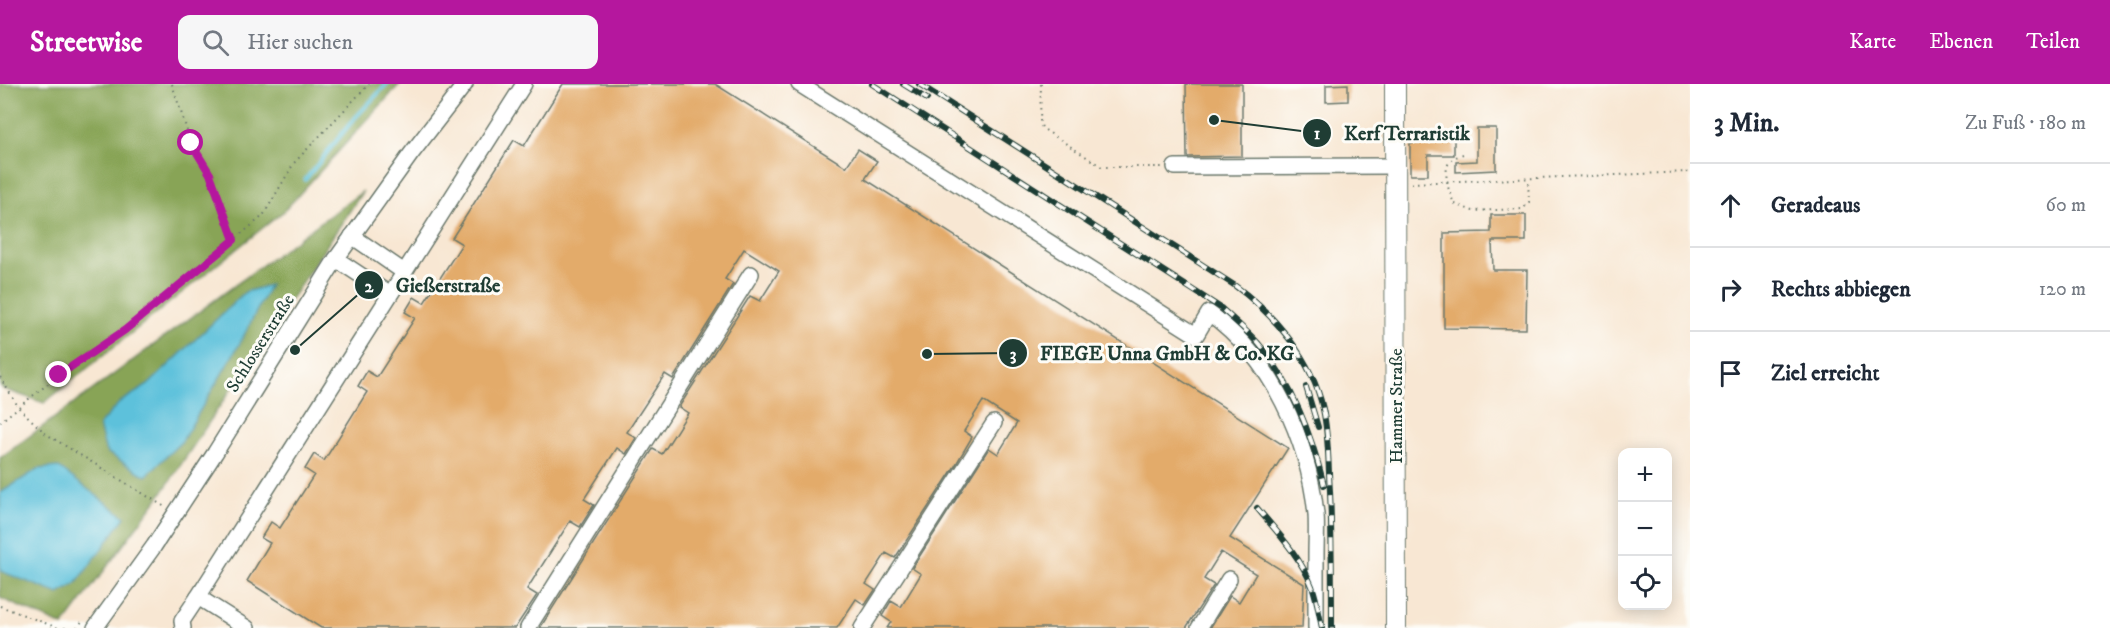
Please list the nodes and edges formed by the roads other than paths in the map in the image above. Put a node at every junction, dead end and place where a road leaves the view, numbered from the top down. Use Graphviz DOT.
graph roads {
  1 [pos="465,84"];
  2 [pos="524,84"];
  3 [pos="799,84"];
  4 [pos="1395,84"];
  5 [pos="1175,167"];
  6 [pos="1394,175"];
  7 [pos="352,236"];
  8 [pos="336,259"];
  9 [pos="404,272"];
  10 [pos="751,274"];
  11 [pos="389,294"];
  12 [pos="994,423"];
  13 [pos="1229,579"];
  14 [pos="198,597"];
  15 [pos="95,628"];
  16 [pos="183,628"];
  17 [pos="247,628"];
  18 [pos="528,628"];
  19 [pos="862,628"];
  20 [pos="1199,628"];
  21 [pos="1316,628"];
  22 [pos="1396,628"];
  1 -- 7 [label="street, Schlosserstraße"];
  2 -- 9 [label="street"];
  3 -- 21 [label="street"];
  4 -- 6 [label="main road, Hammer Straße"];
  5 -- 6 [label="street"];
  6 -- 22 [label="main road, Hammer Straße"];
  7 -- 8 [label="street, Schlosserstraße"];
  7 -- 9 [label="street"];
  8 -- 11 [label="street"];
  8 -- 15 [label="street, Schlosserstraße"];
  9 -- 11 [label="street"];
  10 -- 18 [label="street"];
  11 -- 14 [label="street"];
  12 -- 19 [label="street"];
  13 -- 20 [label="street"];
  14 -- 16 [label="street"];
  14 -- 17 [label="street"];
}
